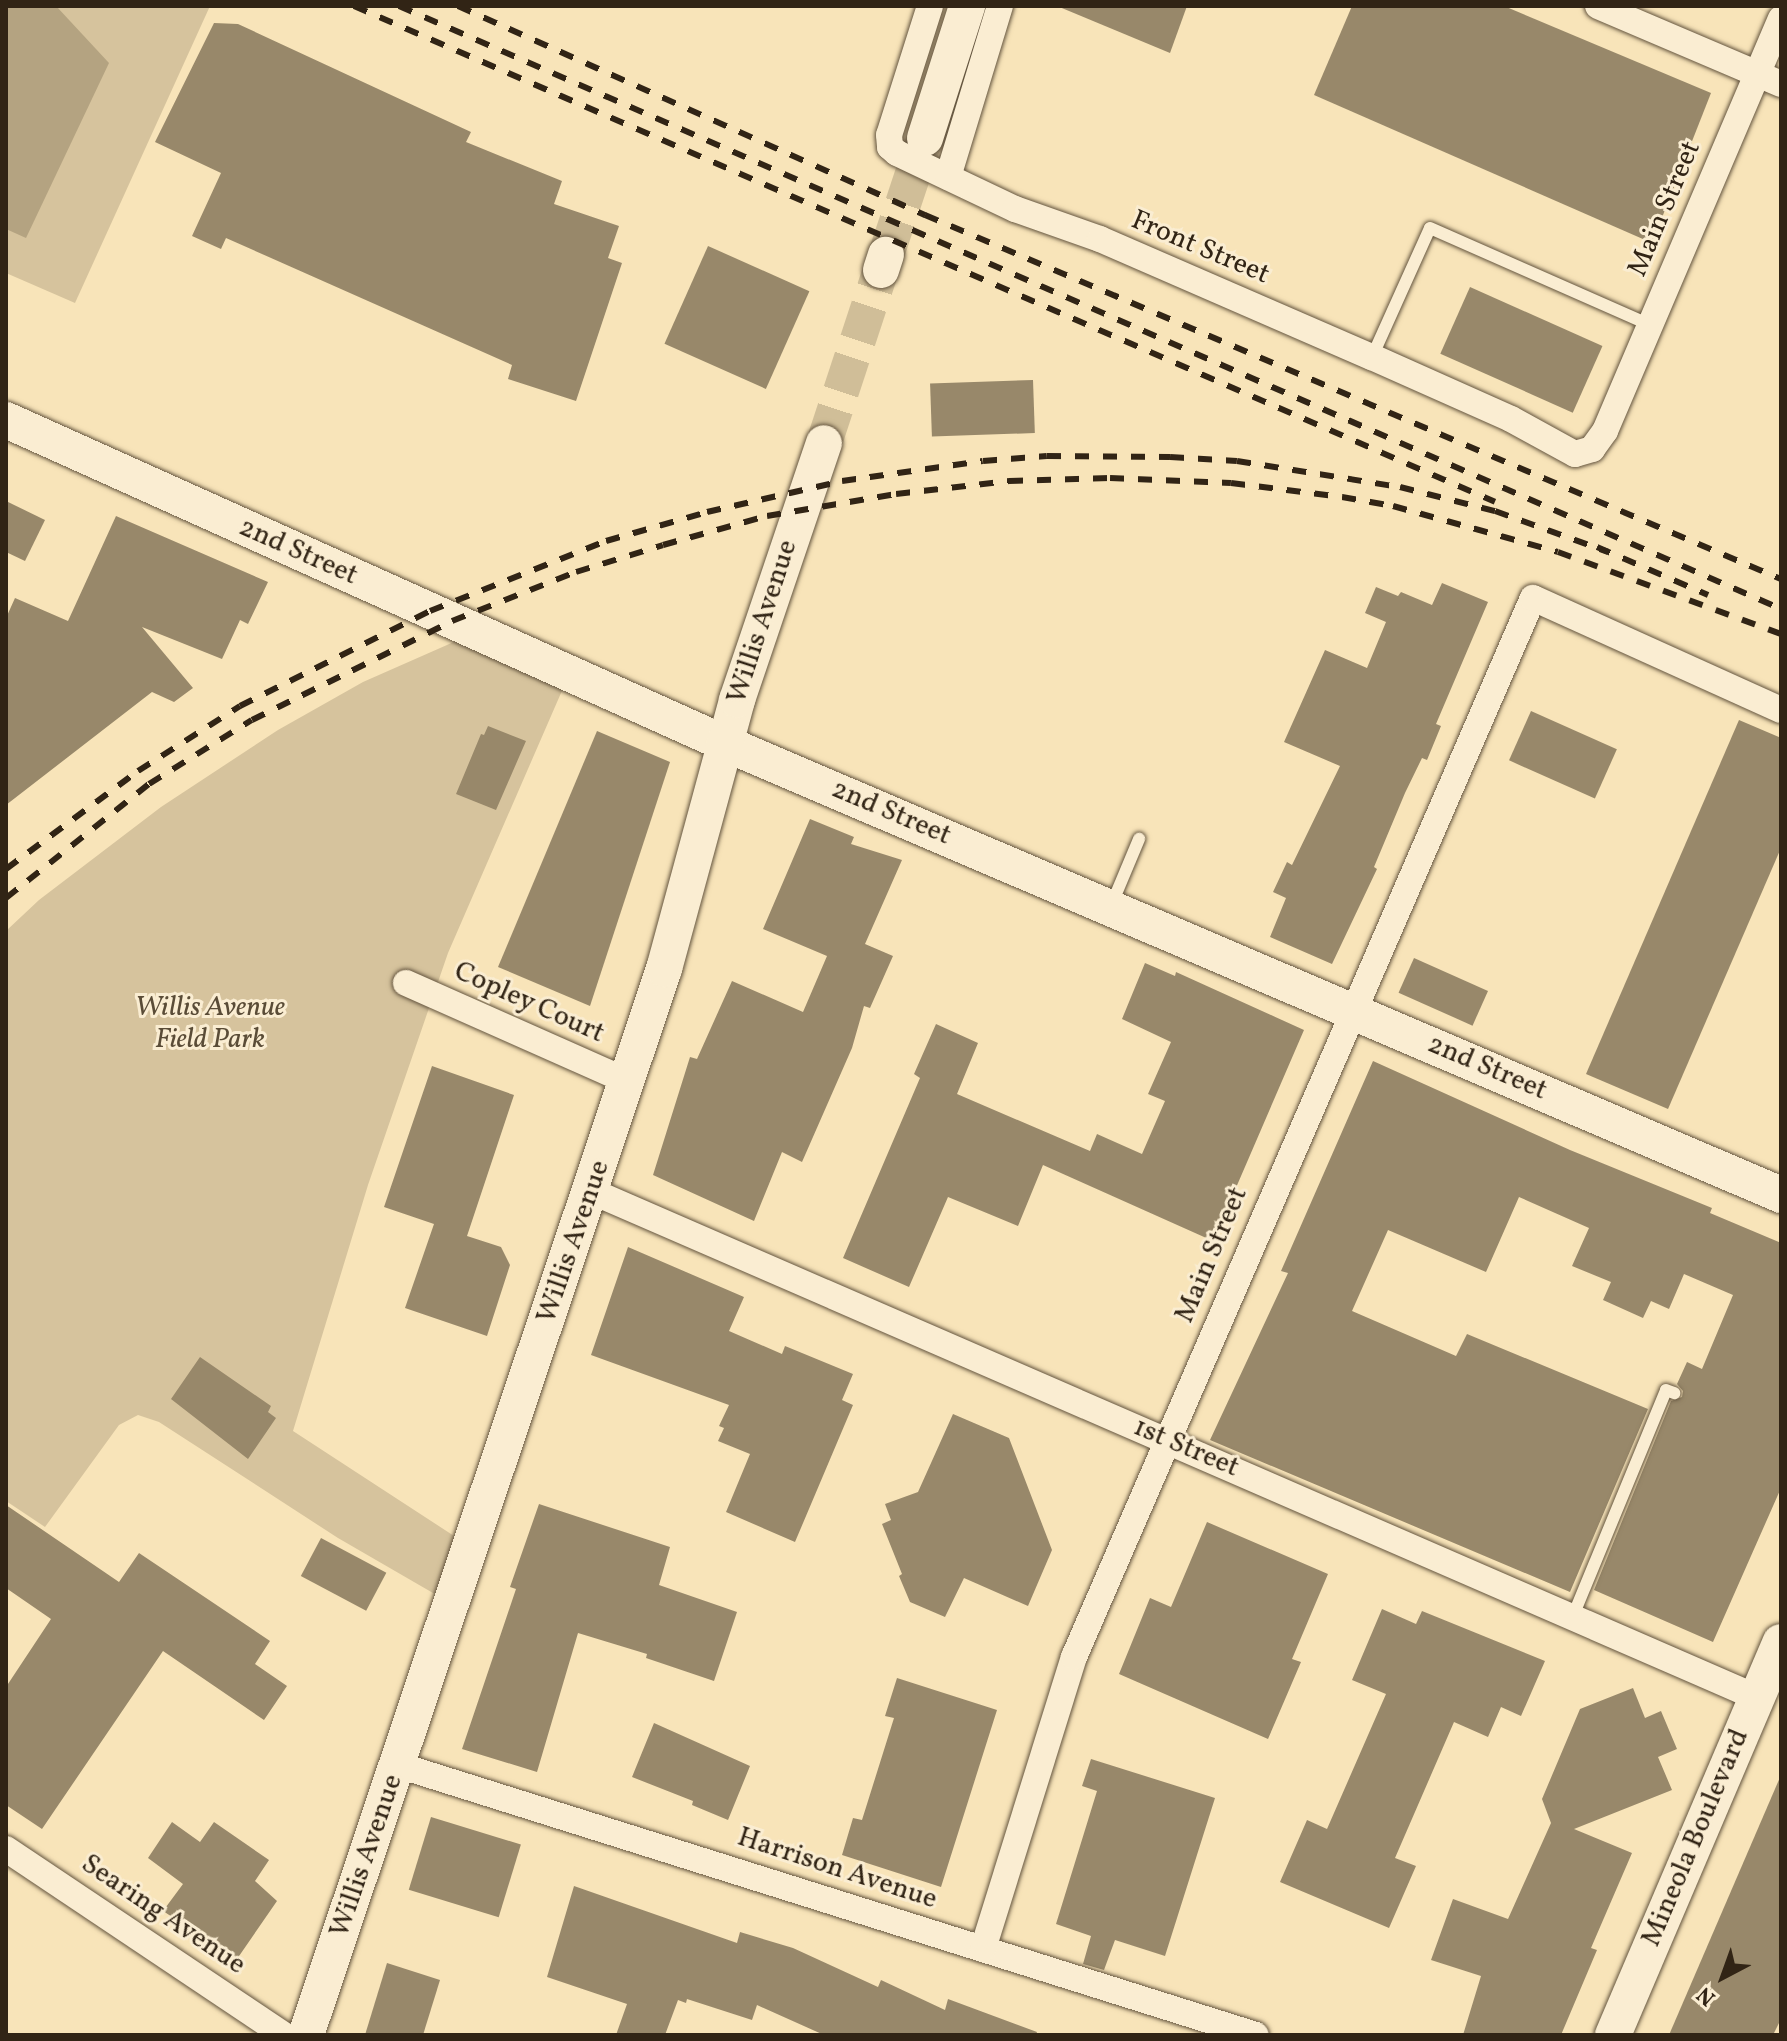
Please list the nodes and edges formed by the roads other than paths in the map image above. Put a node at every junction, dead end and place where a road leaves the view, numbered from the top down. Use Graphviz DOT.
graph roads {
  1 [pos="930,6"];
  2 [pos="967,6"];
  3 [pos="1000,6"];
  4 [pos="1598,6"];
  5 [pos="1781,19"];
  6 [pos="1769,79"];
  7 [pos="925,138"];
  8 [pos="948,177"];
  9 [pos="1650,325"];
  10 [pos="1372,357"];
  11 [pos="6,420"];
  12 [pos="1608,425"];
  13 [pos="824,443"];
  14 [pos="1778,709"];
  15 [pos="724,743"];
  16 [pos="1139,839"];
  17 [pos="1111,906"];
  18 [pos="406,983"];
  19 [pos="1353,1010"];
  20 [pos="627,1081"];
  21 [pos="591,1191"];
  22 [pos="1781,1195"];
  23 [pos="1674,1393"];
  24 [pos="1167,1440"];
  25 [pos="1573,1616"];
  26 [pos="1781,1642"];
  27 [pos="1769,1702"];
  28 [pos="398,1765"];
  29 [pos="6,1849"];
  30 [pos="983,1949"];
  31 [pos="284,2035"];
  32 [pos="306,2035"];
  33 [pos="1256,2035"];
  34 [pos="1613,2035"];
  1 -- 8 [label="street, Front Street"];
  2 -- 7 [label="main road"];
  3 -- 8 [label="street"];
  4 -- 6 [label="street"];
  5 -- 6 [label="street, Main Street"];
  6 -- 9 [label="street, Main Street"];
  8 -- 10 [label="street, Front Street"];
  9 -- 10 [label="lane"];
  9 -- 12 [label="street, Main Street"];
  10 -- 12 [label="street, Front Street"];
  11 -- 15 [label="main road, 2nd Street"];
  13 -- 15 [label="main road, Willis Avenue"];
  14 -- 19 [label="street, Main Street"];
  15 -- 17 [label="main road, 2nd Street"];
  15 -- 20 [label="main road, Willis Avenue"];
  16 -- 17 [label="lane"];
  17 -- 19 [label="main road, 2nd Street"];
  18 -- 20 [label="street, Copley Court"];
  19 -- 22 [label="main road, 2nd Street"];
  19 -- 24 [label="street, Main Street"];
  20 -- 21 [label="main road, Willis Avenue"];
  21 -- 24 [label="street, 1st Street"];
  21 -- 28 [label="main road, Willis Avenue"];
  23 -- 25 [label="lane"];
  24 -- 25 [label="street, 1st Street"];
  24 -- 30 [label="street, Main Street"];
  25 -- 27 [label="street, 1st Street"];
  26 -- 27 [label="main road, Mineola Boulevard"];
  27 -- 34 [label="main road, Mineola Boulevard"];
  28 -- 30 [label="street, Harrison Avenue"];
  28 -- 32 [label="main road, Willis Avenue"];
  29 -- 31 [label="street, Searing Avenue"];
  30 -- 33 [label="street, Harrison Avenue"];
}
